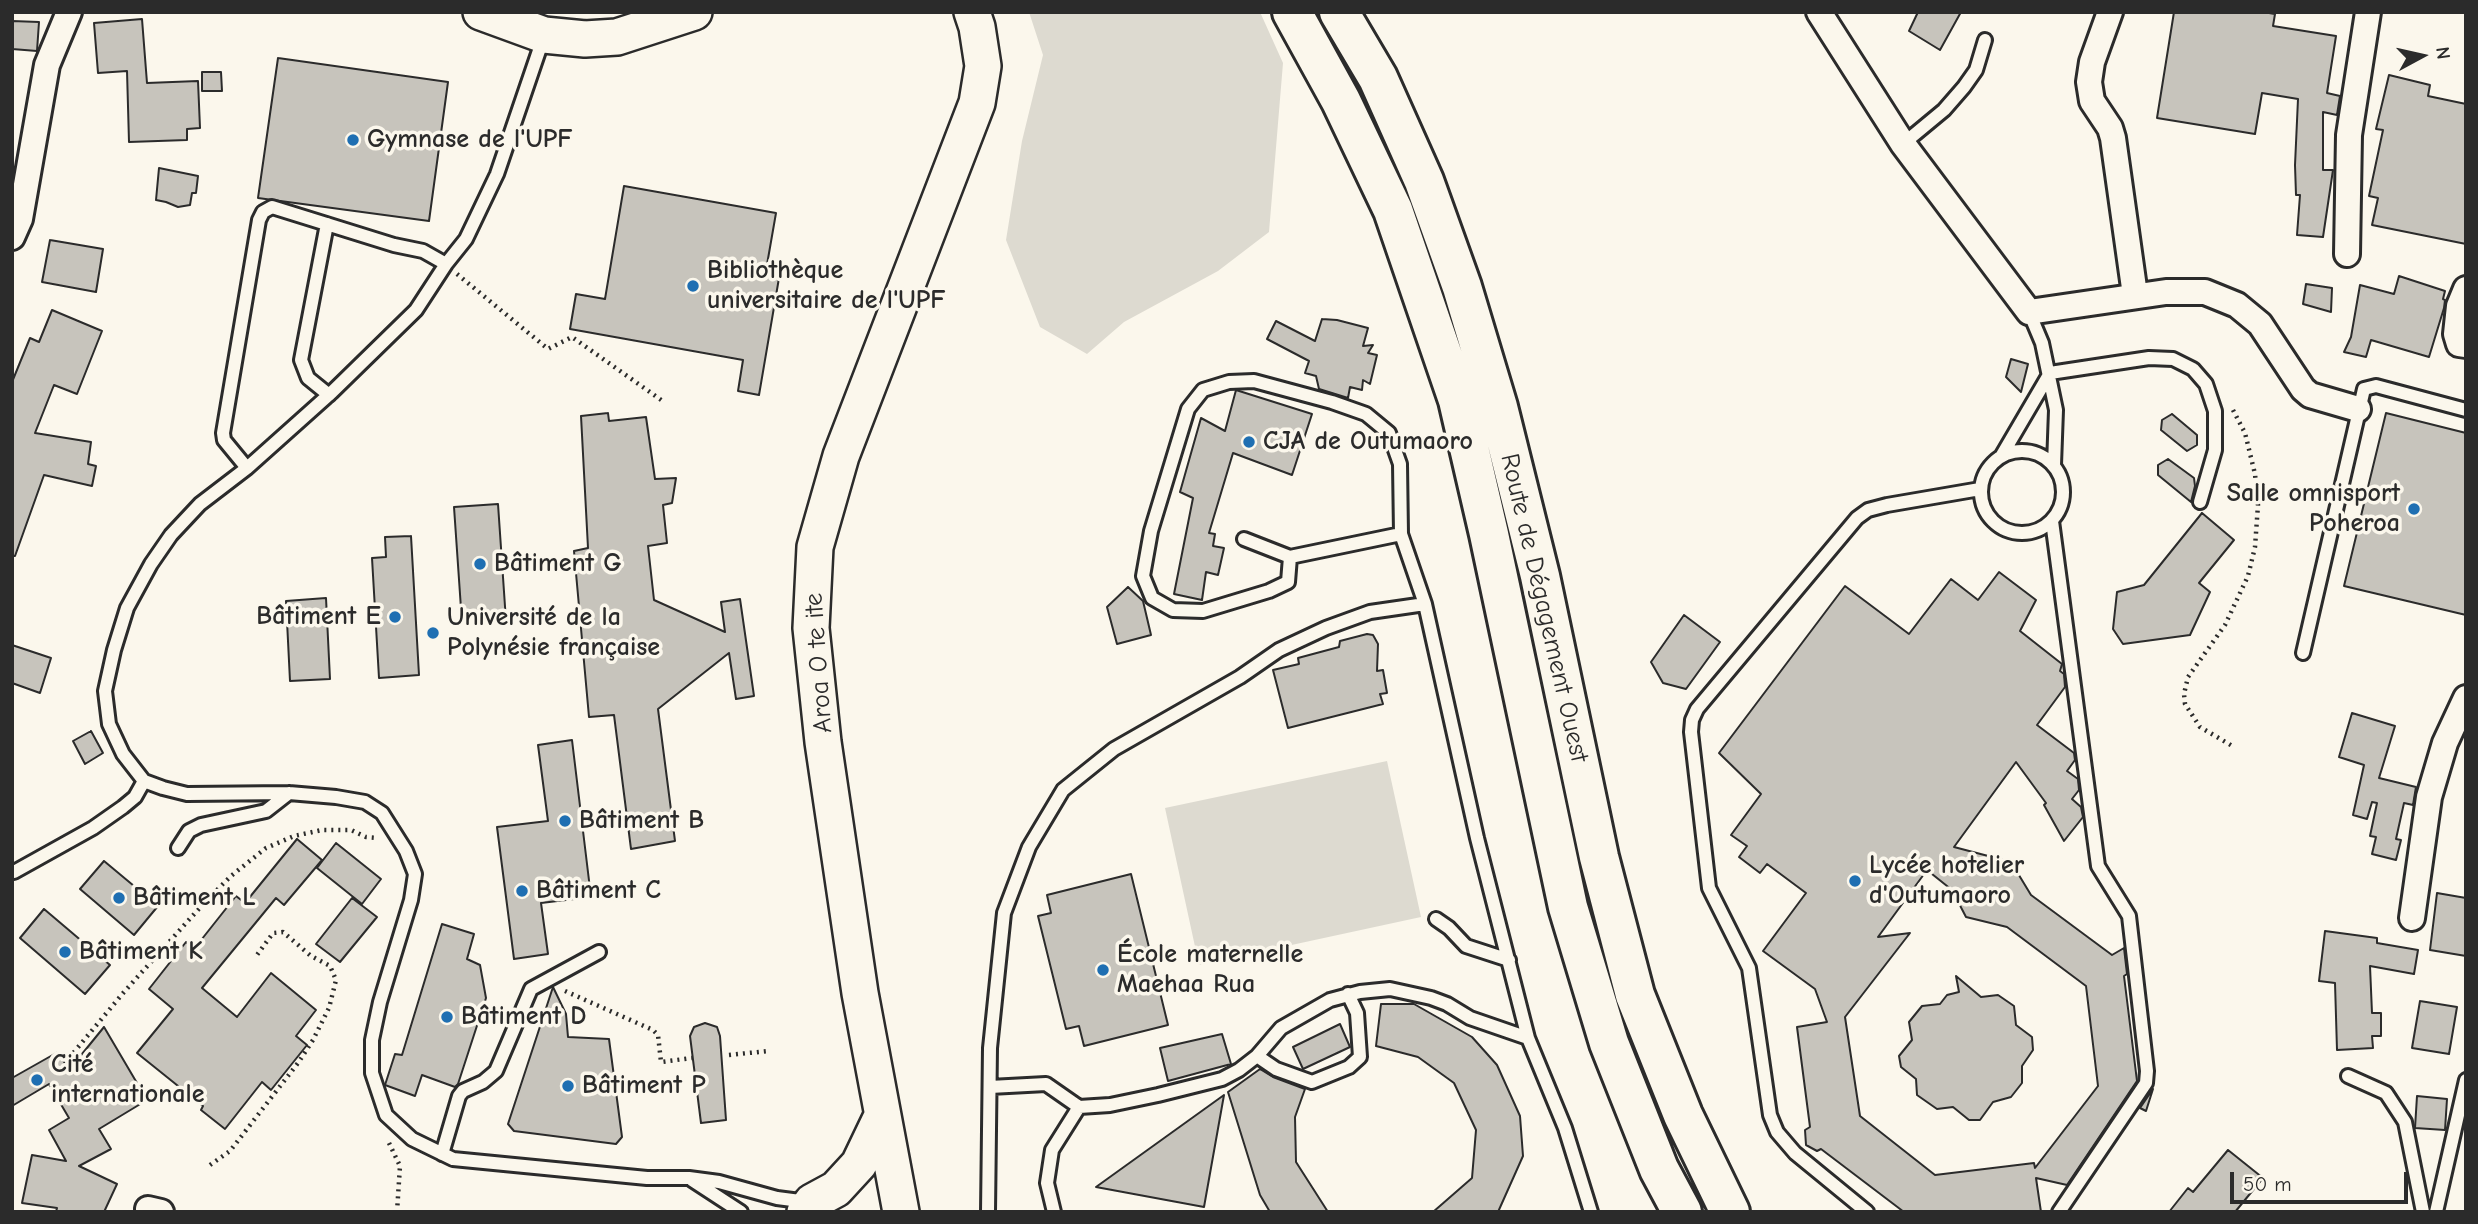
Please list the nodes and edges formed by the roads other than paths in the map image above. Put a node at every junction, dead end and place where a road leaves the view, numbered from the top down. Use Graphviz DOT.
graph roads {
  1 [pos="69,12"];
  2 [pos="481,12"];
  3 [pos="694,12"];
  4 [pos="1292,12"];
  5 [pos="1339,12"];
  6 [pos="1819,12"];
  7 [pos="2110,12"];
  8 [pos="2368,12"];
  9 [pos="971,17"];
  10 [pos="544,35"];
  11 [pos="1985,40"];
  12 [pos="1903,144"];
  13 [pos="327,224"];
  14 [pos="12,237"];
  15 [pos="2347,254"];
  16 [pos="446,264"];
  17 [pos="2465,290"];
  18 [pos="2135,295"];
  19 [pos="2029,312"];
  20 [pos="2466,345"];
  21 [pos="2050,373"];
  22 [pos="329,395"];
  23 [pos="2358,409"];
  24 [pos="2466,410"];
  25 [pos="2002,455"];
  26 [pos="2054,465"];
  27 [pos="247,468"];
  28 [pos="1980,489"];
  29 [pos="2200,502"];
  30 [pos="2052,521"];
  31 [pos="1401,534"];
  32 [pos="1244,539"];
  33 [pos="1290,557"];
  34 [pos="1425,604"];
  35 [pos="2303,653"];
  36 [pos="2466,698"];
  37 [pos="144,781"];
  38 [pos="289,793"];
  39 [pos="178,848"];
  40 [pos="14,872"];
  41 [pos="2412,918"];
  42 [pos="1436,919"];
  43 [pos="599,952"];
  44 [pos="1509,960"];
  45 [pos="1348,994"];
  46 [pos="1528,1038"];
  47 [pos="1257,1056"];
  48 [pos="2348,1076"];
  49 [pos="2466,1080"];
  50 [pos="990,1087"];
  51 [pos="1079,1107"];
  52 [pos="882,1116"];
  53 [pos="442,1154"];
  54 [pos="689,1178"];
  55 [pos="818,1201"];
  56 [pos="741,1212"];
  57 [pos="901,1212"];
  58 [pos="989,1212"];
  59 [pos="1054,1212"];
  60 [pos="1591,1212"];
  61 [pos="1682,1212"];
  62 [pos="1730,1212"];
  63 [pos="1867,1212"];
  64 [pos="2059,1212"];
  65 [pos="2423,1212"];
  66 [pos="2436,1212"];
  1 -- 14 [label="street"];
  2 -- 10 [label="main road"];
  3 -- 10 [label="main road"];
  4 -- 61 [label="highway, Route de Dégagement Ouest"];
  5 -- 62 [label="highway, Route de Dégagement Ouest"];
  6 -- 12 [label="street"];
  7 -- 18 [label="street"];
  8 -- 15 [label="street"];
  9 -- 52 [label="main road, Aroa O te ite"];
  10 -- 16 [label="lane"];
  11 -- 12 [label="lane"];
  12 -- 19 [label="street"];
  13 -- 16 [label="lane"];
  13 -- 22 [label="lane"];
  13 -- 27 [label="lane"];
  16 -- 22 [label="lane"];
  17 -- 20 [label="street"];
  18 -- 19 [label="street"];
  18 -- 23 [label="street"];
  19 -- 21 [label="lane"];
  21 -- 25 [label="lane"];
  21 -- 26 [label="lane"];
  21 -- 29 [label="lane"];
  22 -- 27 [label="lane"];
  23 -- 24 [label="lane"];
  23 -- 35 [label="lane"];
  25 -- 26 [label="lane"];
  25 -- 28 [label="lane"];
  26 -- 30 [label="lane"];
  27 -- 37 [label="lane"];
  28 -- 30 [label="lane"];
  28 -- 63 [label="lane"];
  30 -- 64 [label="lane"];
  31 -- 33 [label="lane"];
  31 -- 33 [label="lane"];
  31 -- 34 [label="lane"];
  32 -- 33 [label="lane"];
  34 -- 44 [label="lane"];
  34 -- 50 [label="lane"];
  36 -- 41 [label="street"];
  37 -- 38 [label="lane"];
  37 -- 40 [label="lane"];
  38 -- 39 [label="lane"];
  38 -- 53 [label="lane"];
  42 -- 44 [label="lane"];
  43 -- 53 [label="lane"];
  44 -- 46 [label="lane"];
  45 -- 46 [label="lane"];
  45 -- 47 [label="lane"];
  45 -- 47 [label="lane"];
  46 -- 60 [label="lane"];
  47 -- 51 [label="lane"];
  48 -- 65 [label="lane"];
  49 -- 66 [label="lane"];
  50 -- 51 [label="lane"];
  50 -- 58 [label="lane"];
  51 -- 59 [label="lane"];
  52 -- 55 [label="main road"];
  52 -- 57 [label="main road, Aroa O te ite"];
  53 -- 54 [label="lane"];
  54 -- 55 [label="lane"];
  54 -- 56 [label="lane"];
  55 -- 57 [label="main road"];
}
